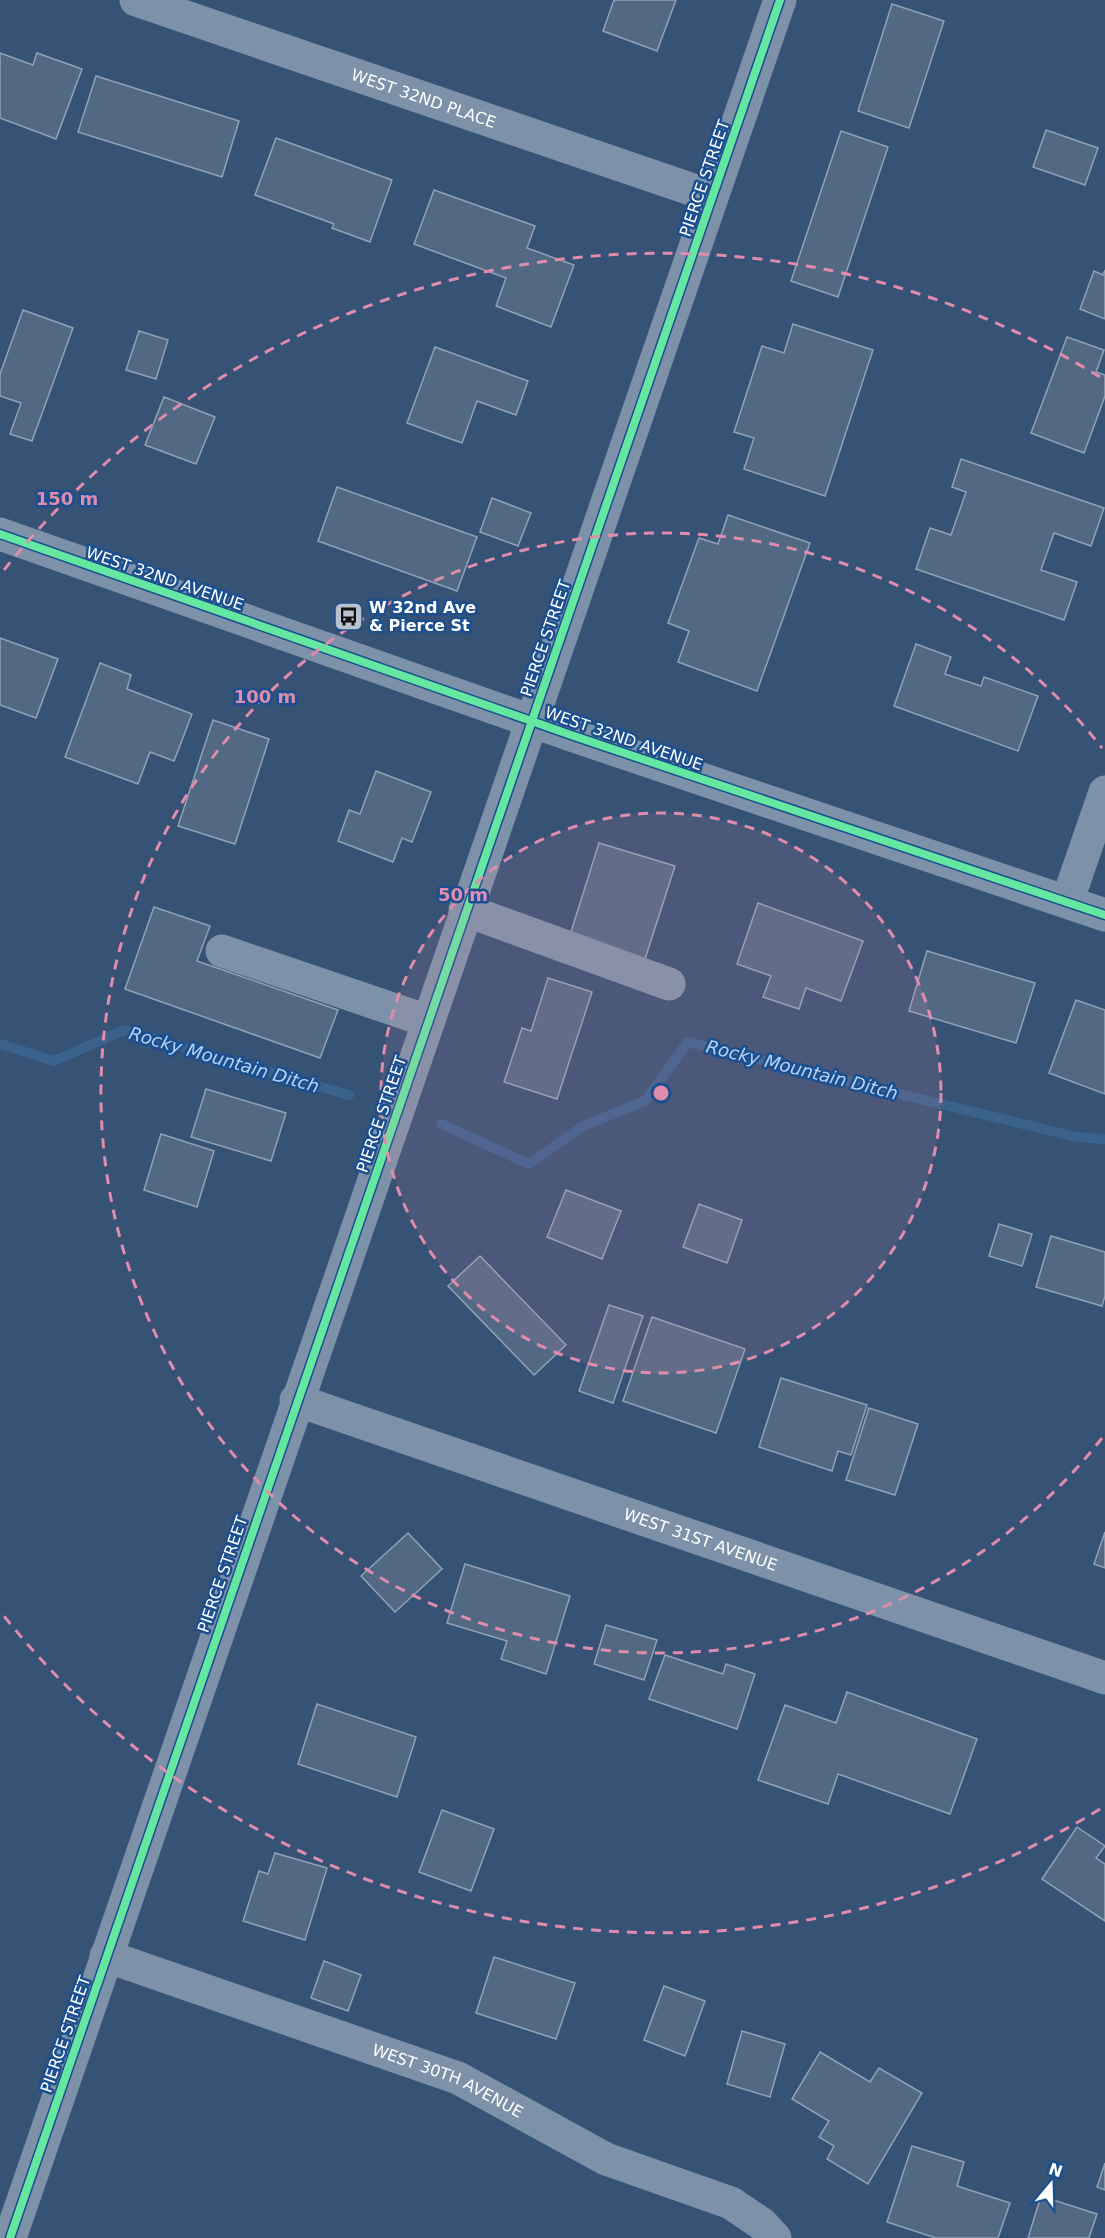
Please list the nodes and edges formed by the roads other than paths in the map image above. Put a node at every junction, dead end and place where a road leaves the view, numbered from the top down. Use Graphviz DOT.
graph roads {
  1 [pos="136,0"];
  2 [pos="780,0"];
  3 [pos="711,196"];
  4 [pos="0,534"];
  5 [pos="531,721"];
  6 [pos="1105,792"];
  7 [pos="1067,902"];
  8 [pos="465,910"];
  9 [pos="1105,915"];
  10 [pos="222,951"];
  11 [pos="669,984"];
  12 [pos="428,1021"];
  13 [pos="296,1400"];
  14 [pos="1105,1678"];
  15 [pos="106,1956"];
  16 [pos="10,2238"];
  17 [pos="775,2238"];
  1 -- 3 [label="street, WEST 32ND PLACE"];
  2 -- 3 [label="street, PIERCE STREET"];
  3 -- 5 [label="street, PIERCE STREET"];
  4 -- 5 [label="street, WEST 32ND AVENUE"];
  5 -- 7 [label="street, WEST 32ND AVENUE"];
  5 -- 8 [label="street, PIERCE STREET"];
  6 -- 7 [label="street"];
  7 -- 9 [label="street, WEST 32ND AVENUE"];
  8 -- 11 [label="street"];
  8 -- 12 [label="street, PIERCE STREET"];
  10 -- 12 [label="street"];
  12 -- 13 [label="street, PIERCE STREET"];
  13 -- 14 [label="street, WEST 31ST AVENUE"];
  13 -- 15 [label="street, PIERCE STREET"];
  15 -- 16 [label="street, PIERCE STREET"];
  15 -- 17 [label="street, WEST 30TH AVENUE"];
}
